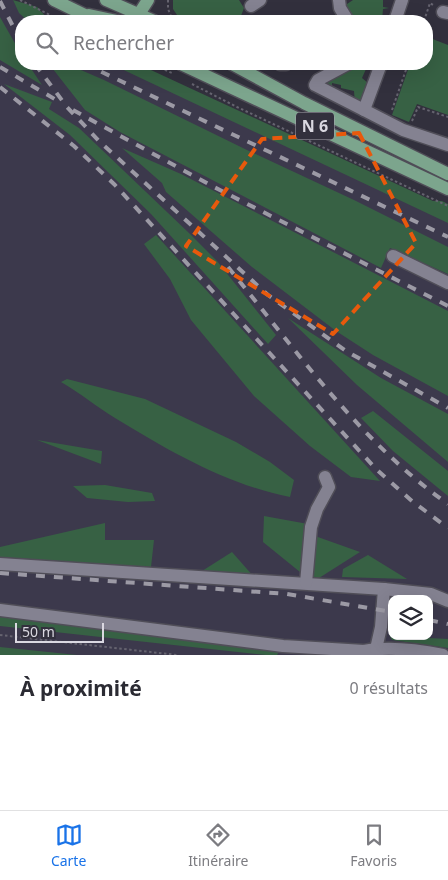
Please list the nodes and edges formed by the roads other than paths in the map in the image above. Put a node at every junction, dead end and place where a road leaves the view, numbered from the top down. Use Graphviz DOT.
graph roads {
  1 [pos="54,0"];
  2 [pos="106,0"];
  3 [pos="148,0"];
  4 [pos="340,0"];
  5 [pos="402,0"];
  6 [pos="128,4"];
  7 [pos="86,15"];
  8 [pos="135,15"];
  9 [pos="344,15"];
  10 [pos="397,15"];
  11 [pos="180,70"];
  12 [pos="243,70"];
  13 [pos="337,70"];
  14 [pos="379,70"];
  15 [pos="364,110"];
  16 [pos="448,146"];
  17 [pos="448,174"];
  18 [pos="448,189"];
  19 [pos="393,256"];
  20 [pos="448,283"];
  21 [pos="325,477"];
  22 [pos="0,564"];
  23 [pos="306,584"];
  24 [pos="384,589"];
  25 [pos="448,601"];
  26 [pos="0,610"];
  27 [pos="317,648"];
  28 [pos="376,648"];
  29 [pos="305,655"];
  30 [pos="444,655"];
  1 -- 7 [label="main road"];
  2 -- 6 [label="main road"];
  3 -- 8 [label="main road"];
  4 -- 9 [label="street"];
  5 -- 10 [label="street"];
  11 -- 18 [label="main road, N 6"];
  12 -- 17 [label="main road, N 6"];
  13 -- 15 [label="street"];
  14 -- 15 [label="street"];
  15 -- 16 [label="street"];
  19 -- 20 [label="street"];
  21 -- 23 [label="street"];
  22 -- 23 [label="street"];
  23 -- 24 [label="street"];
  24 -- 25 [label="street"];
  24 -- 28 [label="street"];
  26 -- 27 [label="street"];
  27 -- 28 [label="street"];
  27 -- 29 [label="street"];
  28 -- 30 [label="street"];
}
